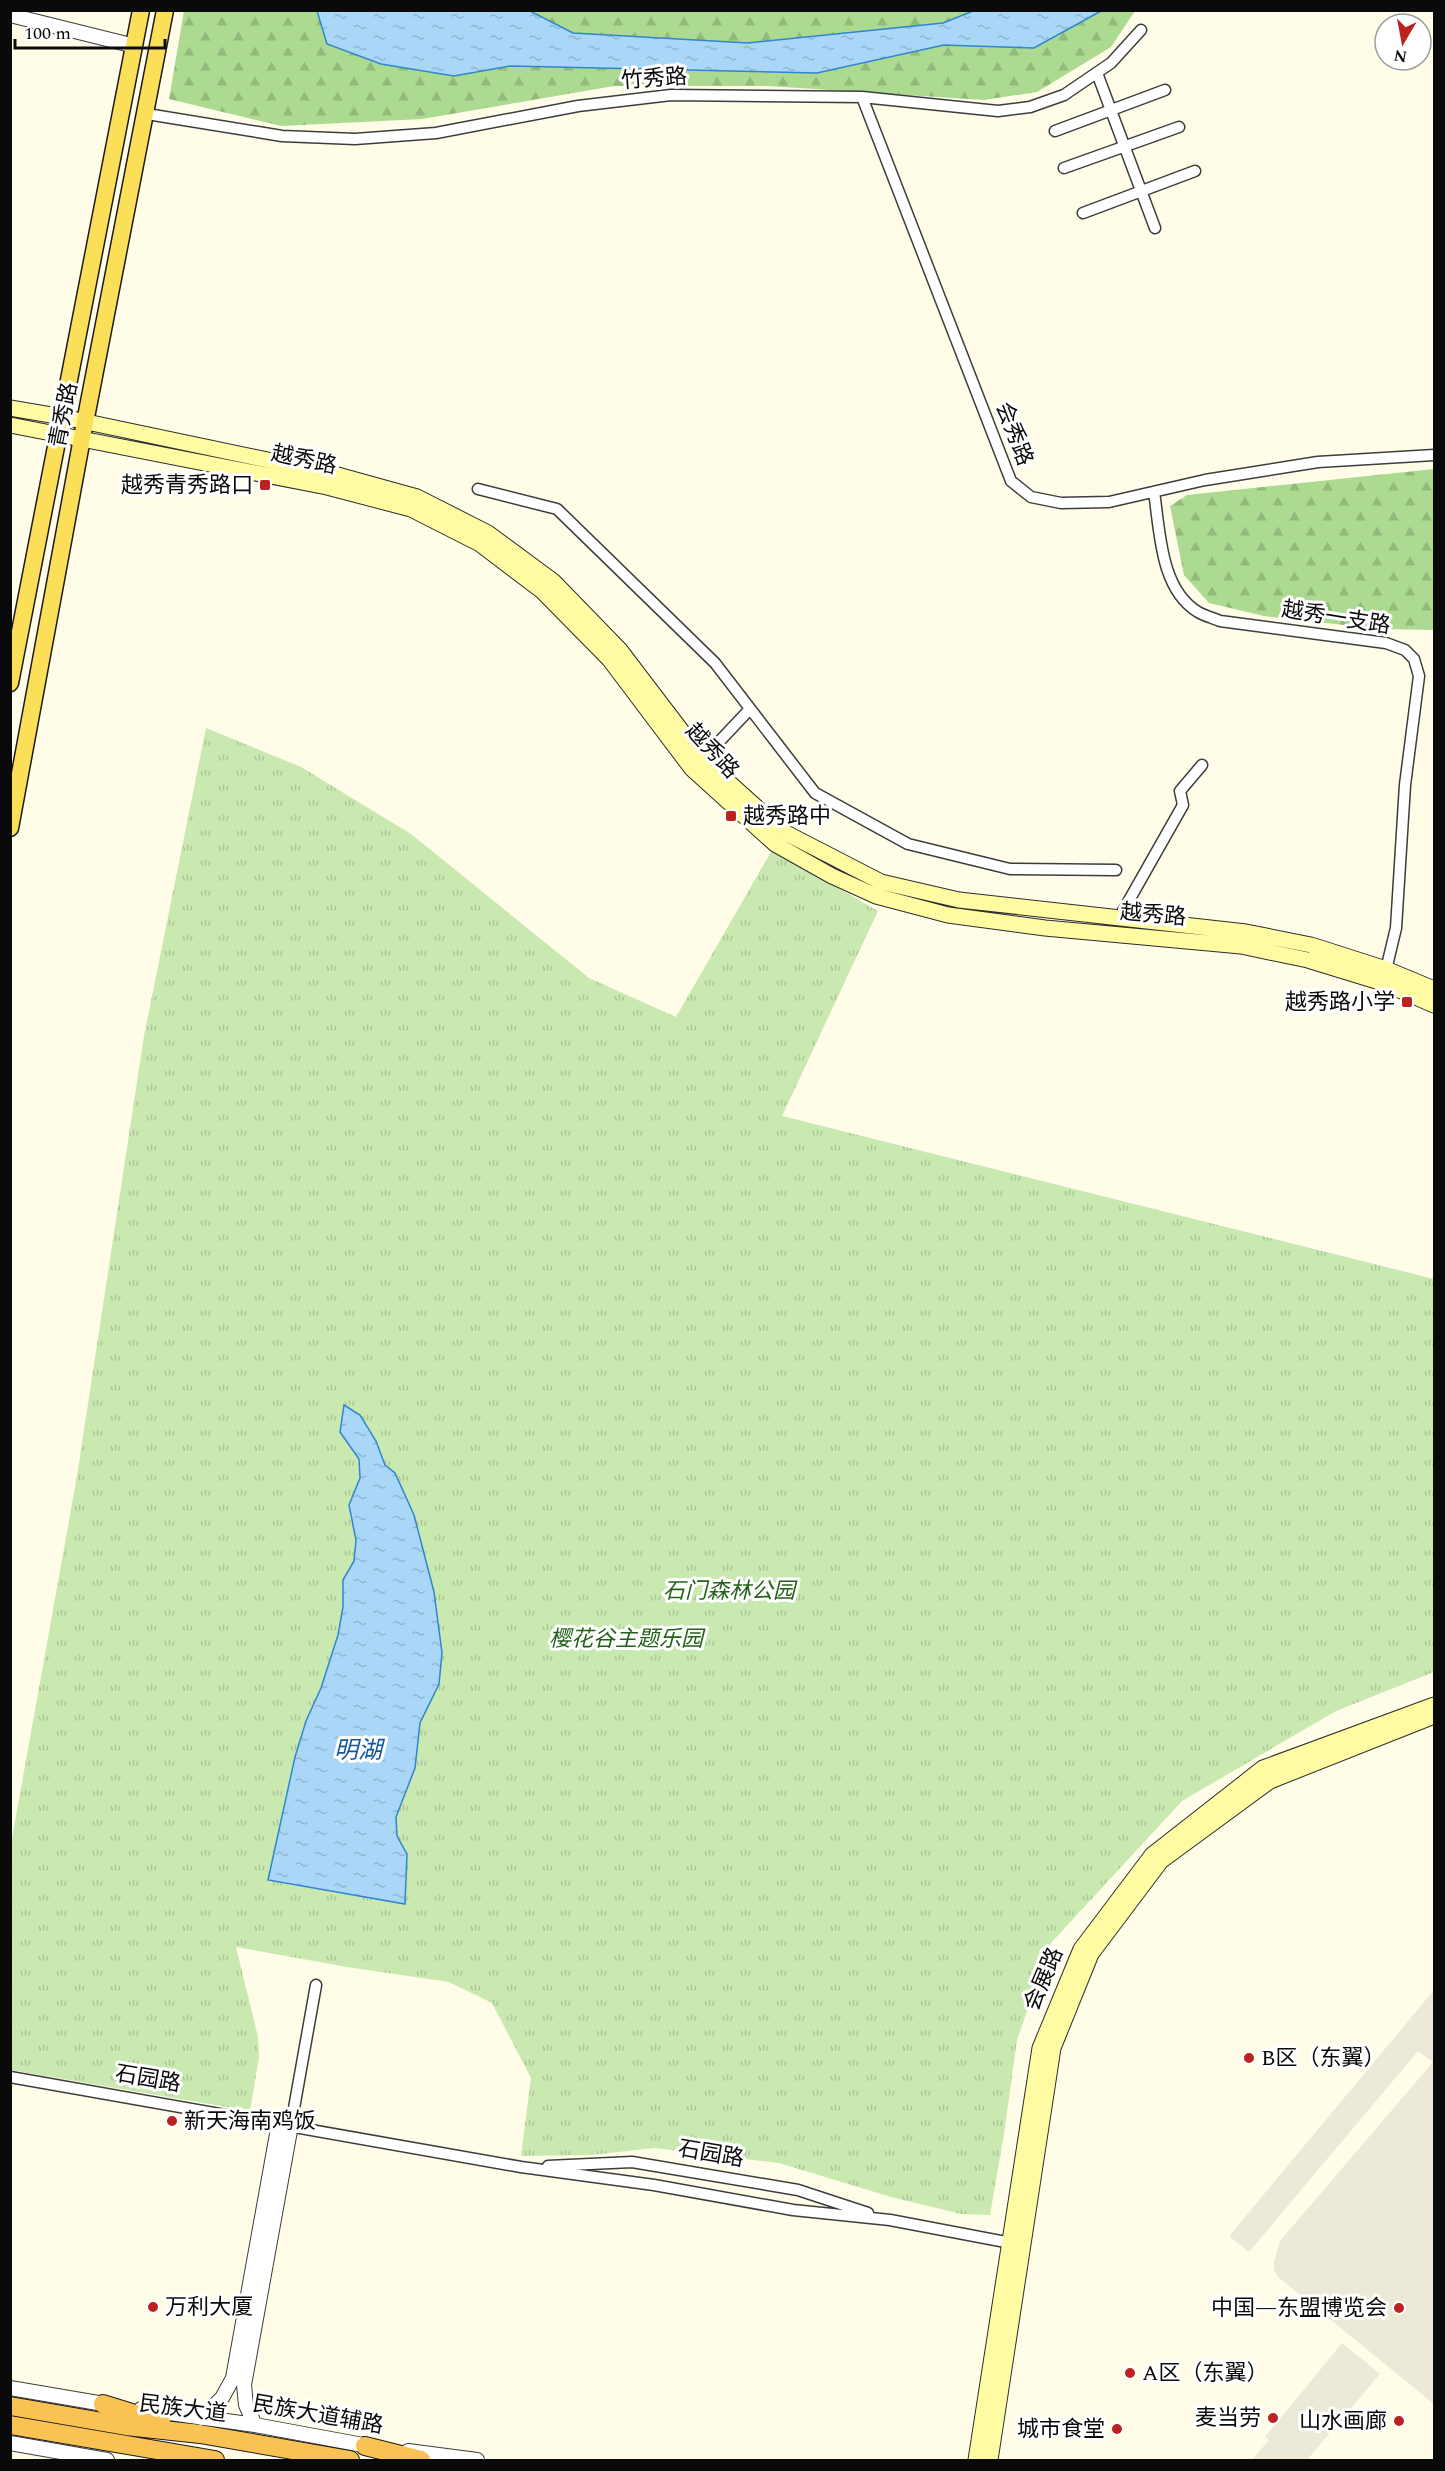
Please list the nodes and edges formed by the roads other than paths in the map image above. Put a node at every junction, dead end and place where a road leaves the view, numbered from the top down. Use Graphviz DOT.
graph roads {
  1 [pos="141,10"];
  2 [pos="165,10"];
  3 [pos="10,15"];
  4 [pos="1141,30"];
  5 [pos="135,46"];
  6 [pos="1097,73"];
  7 [pos="1165,90"];
  8 [pos="862,97"];
  9 [pos="1111,110"];
  10 [pos="147,114"];
  11 [pos="1179,126"];
  12 [pos="1055,131"];
  13 [pos="1125,146"];
  14 [pos="1064,168"];
  15 [pos="1195,171"];
  16 [pos="1142,192"];
  17 [pos="1083,213"];
  18 [pos="1155,228"];
  19 [pos="10,408"];
  20 [pos="10,425"];
  21 [pos="61,425"];
  22 [pos="84,430"];
  23 [pos="1434,455"];
  24 [pos="478,489"];
  25 [pos="1154,492"];
  26 [pos="10,683"];
  27 [pos="749,710"];
  28 [pos="698,764"];
  29 [pos="1202,765"];
  30 [pos="10,828"];
  31 [pos="1116,870"];
  32 [pos="1119,918"];
  33 [pos="1384,976"];
  34 [pos="1434,989"];
  35 [pos="1434,1005"];
  36 [pos="1434,1705"];
  37 [pos="1434,1716"];
  38 [pos="316,1986"];
  39 [pos="10,2077"];
  40 [pos="285,2124"];
  41 [pos="520,2167"];
  42 [pos="890,2220"];
  43 [pos="1011,2243"];
  44 [pos="10,2388"];
  45 [pos="103,2404"];
  46 [pos="10,2406"];
  47 [pos="10,2425"];
  48 [pos="255,2425"];
  49 [pos="201,2426"];
  50 [pos="10,2444"];
  51 [pos="365,2446"];
  52 [pos="107,2460"];
  53 [pos="215,2460"];
  54 [pos="350,2460"];
  55 [pos="421,2460"];
  56 [pos="477,2460"];
  57 [pos="976,2460"];
  58 [pos="990,2460"];
  1 -- 5 [label="main road, 青秀路"];
  2 -- 10 [label="main road, 青秀路"];
  3 -- 5 [label="street"];
  4 -- 6 [label="street, 竹秀路"];
  5 -- 21 [label="main road, 青秀路"];
  6 -- 8 [label="street, 竹秀路"];
  6 -- 9 [label="street"];
  7 -- 9 [label="street"];
  8 -- 10 [label="street, 竹秀路"];
  8 -- 25 [label="street, 会秀路"];
  9 -- 12 [label="street"];
  9 -- 13 [label="street"];
  10 -- 22 [label="main road, 青秀路"];
  11 -- 13 [label="street"];
  13 -- 14 [label="street"];
  13 -- 16 [label="street"];
  15 -- 16 [label="street"];
  16 -- 17 [label="street"];
  16 -- 18 [label="street"];
  19 -- 21 [label="main road"];
  20 -- 21 [label="main road"];
  21 -- 22 [label="main road, 越秀路"];
  21 -- 26 [label="main road, 青秀路"];
  22 -- 28 [label="main road, 越秀路"];
  22 -- 30 [label="main road, 青秀路"];
  23 -- 25 [label="street, 会秀路"];
  24 -- 27 [label="street"];
  25 -- 33 [label="street, 越秀一支路"];
  27 -- 28 [label="street"];
  27 -- 31 [label="street"];
  28 -- 32 [label="main road, 越秀路"];
  28 -- 33 [label="main road, 越秀路"];
  29 -- 32 [label="street"];
  32 -- 33 [label="main road, 越秀路"];
  33 -- 34 [label="main road, 越秀路"];
  33 -- 35 [label="main road, 越秀路"];
  36 -- 43 [label="main road, 会展路"];
  37 -- 58 [label="main road, 会展路"];
  38 -- 40 [label="street"];
  39 -- 40 [label="street, 石园路"];
  40 -- 41 [label="street, 石园路"];
  40 -- 48 [label="street"];
  40 -- 49 [label="street"];
  41 -- 42 [label="street, 石园路"];
  41 -- 42 [label="street, 石园路"];
  42 -- 43 [label="street, 石园路"];
  43 -- 57 [label="main road, 会展路"];
  44 -- 45 [label="street"];
  45 -- 49 [label="highway"];
  46 -- 49 [label="highway, 民族大道"];
  47 -- 53 [label="highway, 民族大道"];
  48 -- 49 [label="street, 民族大道辅路"];
  48 -- 51 [label="street, 民族大道辅路"];
  49 -- 54 [label="highway, 民族大道"];
  50 -- 52 [label="street"];
  51 -- 55 [label="highway"];
  51 -- 56 [label="street, 民族大道辅路"];
}
